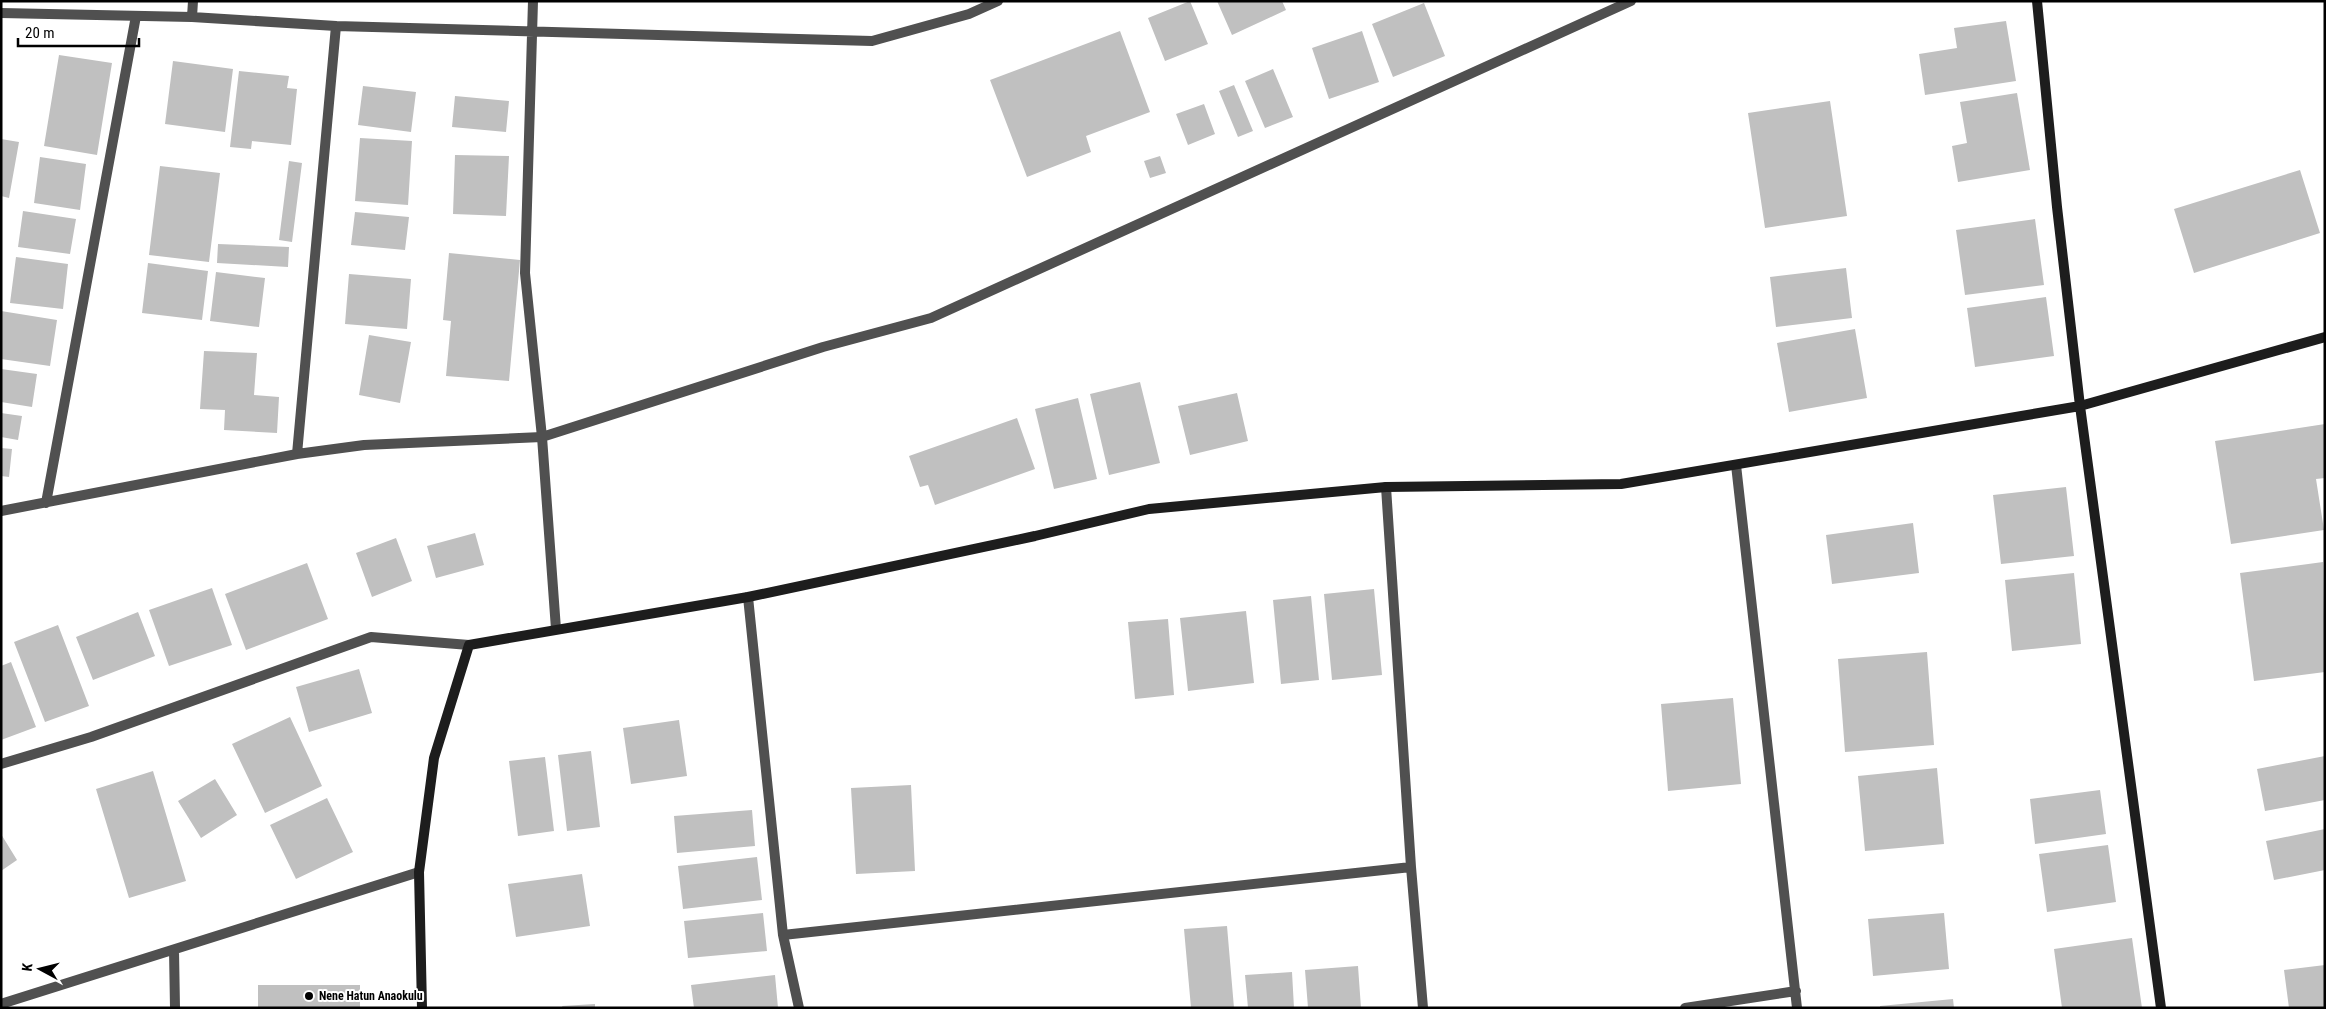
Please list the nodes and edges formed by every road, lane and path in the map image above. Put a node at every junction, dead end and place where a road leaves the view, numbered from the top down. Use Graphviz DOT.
graph roads {
  1 [pos="193,1"];
  2 [pos="533,1"];
  3 [pos="970,1"];
  4 [pos="998,1"];
  5 [pos="1631,1"];
  6 [pos="2037,1"];
  7 [pos="1,13"];
  8 [pos="969,14"];
  9 [pos="136,16"];
  10 [pos="192,17"];
  11 [pos="336,26"];
  12 [pos="531,32"];
  13 [pos="2325,337"];
  14 [pos="2080,406"];
  15 [pos="542,437"];
  16 [pos="297,454"];
  17 [pos="1736,465"];
  18 [pos="1386,487"];
  19 [pos="46,503"];
  20 [pos="1,511"];
  21 [pos="748,597"];
  22 [pos="556,629"];
  23 [pos="469,645"];
  24 [pos="1,764"];
  25 [pos="1411,867"];
  26 [pos="419,872"];
  27 [pos="783,935"];
  28 [pos="174,950"];
  29 [pos="1796,991"];
  30 [pos="1,1004"];
  31 [pos="174,1008"];
  32 [pos="422,1008"];
  33 [pos="799,1008"];
  34 [pos="1423,1008"];
  35 [pos="1685,1008"];
  36 [pos="1797,1008"];
  37 [pos="2161,1008"];
  1 -- 10 [label="street"];
  2 -- 12 [label="street"];
  3 -- 8 [label="street"];
  4 -- 8 [label="street"];
  5 -- 15 [label="street"];
  6 -- 14 [label="street"];
  7 -- 9 [label="street"];
  8 -- 12 [label="street"];
  9 -- 10 [label="street"];
  9 -- 19 [label="street"];
  10 -- 11 [label="street"];
  11 -- 12 [label="street"];
  11 -- 16 [label="street"];
  12 -- 15 [label="street"];
  13 -- 14 [label="street"];
  14 -- 17 [label="street"];
  14 -- 37 [label="street"];
  15 -- 16 [label="street"];
  15 -- 22 [label="street"];
  16 -- 19 [label="street"];
  17 -- 18 [label="street"];
  17 -- 29 [label="street"];
  18 -- 21 [label="street"];
  18 -- 25 [label="street"];
  19 -- 20 [label="street"];
  21 -- 22 [label="street"];
  21 -- 27 [label="street"];
  22 -- 23 [label="street"];
  23 -- 24 [label="street"];
  23 -- 26 [label="street"];
  25 -- 27 [label="street"];
  25 -- 34 [label="street"];
  26 -- 28 [label="street"];
  26 -- 32 [label="street"];
  27 -- 33 [label="street"];
  28 -- 30 [label="street"];
  28 -- 31 [label="street"];
  29 -- 35 [label="street"];
  29 -- 36 [label="street"];
}
